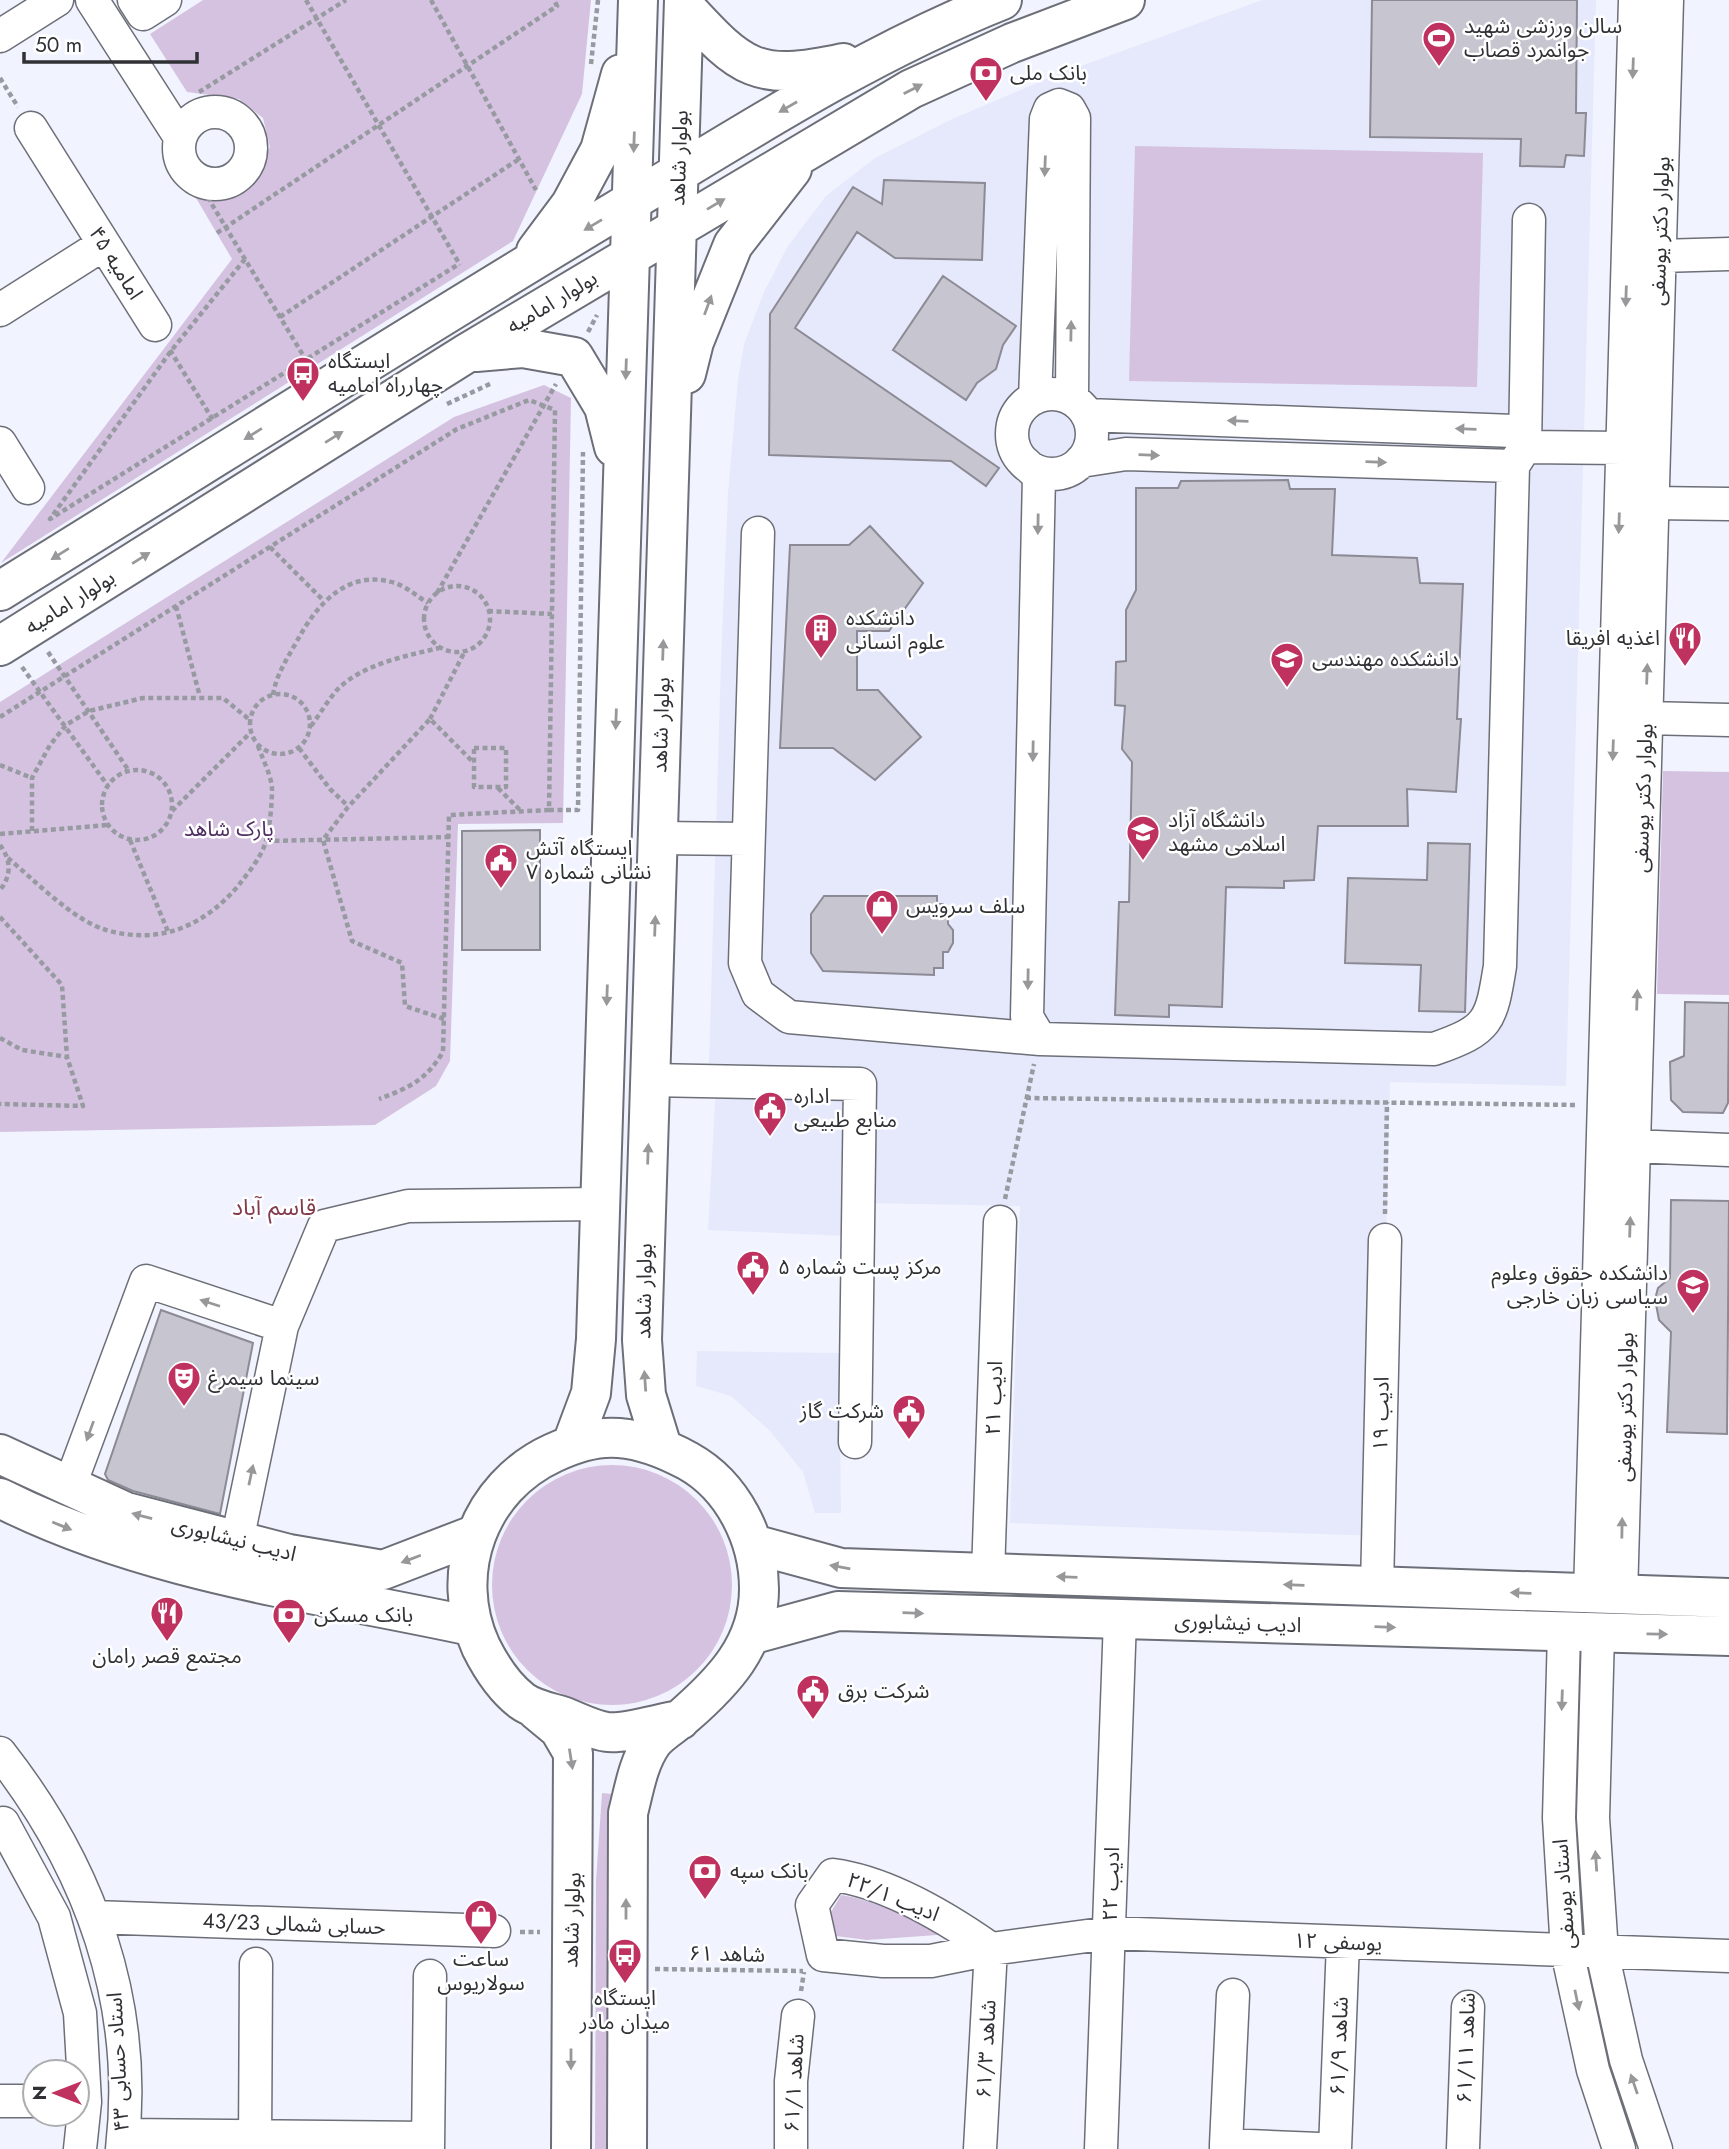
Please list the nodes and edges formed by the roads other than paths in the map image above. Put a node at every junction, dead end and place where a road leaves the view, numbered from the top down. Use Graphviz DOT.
graph roads {
  1 [pos="57,0"];
  2 [pos="92,0"];
  3 [pos="134,0"];
  4 [pos="165,0"];
  5 [pos="1002,0"];
  6 [pos="1125,0"];
  7 [pos="1635,0"];
  8 [pos="1667,0"];
  9 [pos="684,3"];
  10 [pos="638,4"];
  11 [pos="0,36"];
  12 [pos="893,51"];
  13 [pos="31,128"];
  14 [pos="180,137"];
  15 [pos="810,148"];
  16 [pos="678,173"];
  17 [pos="632,201"];
  18 [pos="1529,220"];
  19 [pos="676,228"];
  20 [pos="104,244"];
  21 [pos="1729,254"];
  22 [pos="630,256"];
  23 [pos="1660,256"];
  24 [pos="526,265"];
  25 [pos="1,306"];
  26 [pos="163,338"];
  27 [pos="467,353"];
  28 [pos="1035,398"];
  29 [pos="1080,407"];
  30 [pos="670,441"];
  31 [pos="0,443"];
  32 [pos="1622,448"];
  33 [pos="1519,457"];
  34 [pos="1024,462"];
  35 [pos="1072,467"];
  36 [pos="623,484"];
  37 [pos="28,488"];
  38 [pos="1652,503"];
  39 [pos="1729,505"];
  40 [pos="758,533"];
  41 [pos="0,591"];
  42 [pos="16,663"];
  43 [pos="1646,718"];
  44 [pos="1729,720"];
  45 [pos="658,838"];
  46 [pos="746,839"];
  47 [pos="1040,1039"];
  48 [pos="650,1080"];
  49 [pos="1632,1146"];
  50 [pos="1729,1150"];
  51 [pos="601,1205"];
  52 [pos="1000,1222"];
  53 [pos="1385,1240"];
  54 [pos="282,1326"];
  55 [pos="855,1442"];
  56 [pos="572,1444"];
  57 [pos="662,1447"];
  58 [pos="0,1454"];
  59 [pos="70,1485"];
  60 [pos="0,1498"];
  61 [pos="474,1535"];
  62 [pos="237,1541"];
  63 [pos="753,1544"];
  64 [pos="988,1574"];
  65 [pos="1377,1588"];
  66 [pos="1605,1596"];
  67 [pos="1729,1598"];
  68 [pos="1119,1619"];
  69 [pos="471,1626"];
  70 [pos="1581,1633"];
  71 [pos="750,1635"];
  72 [pos="1729,1636"];
  73 [pos="532,1706"];
  74 [pos="680,1720"];
  75 [pos="0,1753"];
  76 [pos="0,1825"];
  77 [pos="94,1917"];
  78 [pos="494,1931"];
  79 [pos="1109,1933"];
  80 [pos="1343,1942"];
  81 [pos="991,1949"];
  82 [pos="1567,1951"];
  83 [pos="1602,1952"];
  84 [pos="1729,1956"];
  85 [pos="256,1964"];
  86 [pos="430,1976"];
  87 [pos="1233,1995"];
  88 [pos="1468,2007"];
  89 [pos="798,2016"];
  90 [pos="81,2058"];
  91 [pos="0,2101"];
  92 [pos="21,2101"];
  93 [pos="91,2102"];
  94 [pos="125,2102"];
  95 [pos="80,2128"];
  96 [pos="123,2142"];
  97 [pos="255,2143"];
  98 [pos="428,2143"];
  99 [pos="1226,2147"];
  100 [pos="80,2149"];
  101 [pos="571,2149"];
  102 [pos="627,2149"];
  103 [pos="791,2149"];
  104 [pos="980,2149"];
  105 [pos="1101,2149"];
  106 [pos="1319,2149"];
  107 [pos="1335,2149"];
  108 [pos="1463,2149"];
  109 [pos="1619,2149"];
  110 [pos="1656,2149"];
  1 -- 11 [label="street"];
  2 -- 14 [label="street"];
  3 -- 4 [label="street"];
  5 -- 12 [label="main road"];
  15 -- 6 [label="main road, بولوار امامیه, one-way"];
  7 -- 32 [label="street, بولوار دکتر یوسفی, one-way"];
  8 -- 23 [label="street, بولوار دکتر یوسفی"];
  9 -- 12 [label="main road"];
  9 -- 16 [label="main road, بولوار شاهد"];
  10 -- 17 [label="main road, one-way"];
  10 -- 24 [label="main road"];
  12 -- 16 [label="main road, one-way"];
  13 -- 20 [label="street, امامیه ۴۵"];
  14 -- 14 [label="street"];
  19 -- 15 [label="main road, بولوار امامیه, one-way"];
  30 -- 15 [label="main road, one-way"];
  16 -- 17 [label="main road"];
  16 -- 19 [label="main road, بولوار شاهد"];
  17 -- 22 [label="main road"];
  17 -- 24 [label="main road, one-way"];
  18 -- 33 [label="street"];
  19 -- 22 [label="main road, بولوار امامیه"];
  19 -- 30 [label="main road, بولوار شاهد"];
  20 -- 25 [label="street"];
  20 -- 26 [label="street, امامیه ۴۵"];
  21 -- 23 [label="street"];
  22 -- 27 [label="main road, بولوار امامیه"];
  22 -- 36 [label="main road, one-way"];
  23 -- 38 [label="street, بولوار دکتر یوسفی"];
  24 -- 41 [label="main road, one-way"];
  27 -- 36 [label="main road"];
  42 -- 27 [label="main road, بولوار امامیه, one-way"];
  28 -- 29 [label="street"];
  29 -- 28 [label="street, one-way"];
  28 -- 34 [label="street"];
  33 -- 29 [label="street, one-way"];
  29 -- 35 [label="street"];
  45 -- 30 [label="main road, بولوار شاهد, one-way"];
  31 -- 37 [label="street"];
  32 -- 33 [label="street"];
  32 -- 66 [label="street, بولوار دکتر یوسفی, one-way"];
  35 -- 33 [label="street, one-way"];
  33 -- 47 [label="street"];
  34 -- 35 [label="street"];
  34 -- 47 [label="street, one-way"];
  35 -- 47 [label="street"];
  36 -- 51 [label="main road, one-way"];
  38 -- 39 [label="street"];
  43 -- 38 [label="street, بولوار دکتر یوسفی, one-way"];
  40 -- 46 [label="street"];
  43 -- 44 [label="street"];
  49 -- 43 [label="street, بولوار دکتر یوسفی, one-way"];
  45 -- 46 [label="street"];
  48 -- 45 [label="main road, بولوار شاهد, one-way"];
  46 -- 47 [label="street"];
  48 -- 55 [label="street"];
  57 -- 48 [label="main road, بولوار شاهد, one-way"];
  49 -- 50 [label="street"];
  66 -- 49 [label="street, بولوار دکتر یوسفی, one-way"];
  51 -- 54 [label="street"];
  51 -- 56 [label="main road"];
  52 -- 64 [label="street, ادیب ۲۱"];
  53 -- 65 [label="street, ادیب ۱۹"];
  54 -- 59 [label="street, one-way"];
  62 -- 54 [label="street, one-way"];
  56 -- 57 [label="main road, بولوار شاهد"];
  56 -- 61 [label="main road, بولوار شاهد"];
  57 -- 63 [label="main road, بولوار شاهد"];
  58 -- 59 [label="main road, ادیب نیشابوری"];
  62 -- 59 [label="main road, ادیب نیشابوری, one-way"];
  60 -- 69 [label="main road, ادیب نیشابوری, one-way"];
  61 -- 62 [label="main road, ادیب نیشابوری, one-way"];
  61 -- 69 [label="main road, بولوار شاهد"];
  64 -- 63 [label="main road, ادیب نیشابوری, one-way"];
  63 -- 71 [label="main road, بولوار شاهد"];
  65 -- 64 [label="main road, ادیب نیشابوری, one-way"];
  66 -- 65 [label="main road, ادیب نیشابوری, one-way"];
  66 -- 67 [label="main road, ادیب نیشابوری"];
  68 -- 70 [label="main road, ادیب نیشابوری, one-way"];
  71 -- 68 [label="main road, ادیب نیشابوری, one-way"];
  68 -- 79 [label="street, ادیب ۲۲"];
  69 -- 73 [label="main road, بولوار شاهد"];
  70 -- 72 [label="main road, ادیب نیشابوری, one-way"];
  70 -- 82 [label="street, استاد یوسفی, one-way"];
  83 -- 70 [label="street, استاد یوسفی, one-way"];
  71 -- 74 [label="main road, بولوار شاهد"];
  73 -- 74 [label="main road"];
  73 -- 101 [label="main road, بولوار شاهد, one-way"];
  102 -- 74 [label="main road, one-way"];
  75 -- 77 [label="street, استاد حسابی ۴۳"];
  76 -- 90 [label="street"];
  77 -- 78 [label="street, حسابی شمالی 43/23"];
  77 -- 94 [label="street, استاد حسابی ۴۳"];
  79 -- 80 [label="street, یوسفی ۱۲"];
  79 -- 81 [label="street"];
  79 -- 105 [label="street, ادیب ۲۲"];
  80 -- 82 [label="street, یوسفی ۱۲"];
  80 -- 107 [label="street, شاهد ۶۱/۹"];
  81 -- 81 [label="street, ادیب ۲۲/۱"];
  81 -- 104 [label="street, شاهد ۶۱/۳"];
  82 -- 83 [label="street, یوسفی ۱۲"];
  82 -- 109 [label="street, استاد یوسفی, one-way"];
  83 -- 84 [label="street, یوسفی ۱۲"];
  110 -- 83 [label="street, استاد یوسفی, one-way"];
  85 -- 97 [label="street"];
  86 -- 98 [label="street"];
  87 -- 99 [label="street"];
  88 -- 108 [label="street, شاهد ۶۱/۱۱"];
  89 -- 103 [label="street, شاهد ۶۱/۱"];
  91 -- 92 [label="street"];
  93 -- 94 [label="street"];
  94 -- 96 [label="street, استاد حسابی ۴۳"];
  95 -- 100 [label="street"];
  96 -- 97 [label="street"];
  97 -- 98 [label="street"];
  99 -- 106 [label="street"];
}
